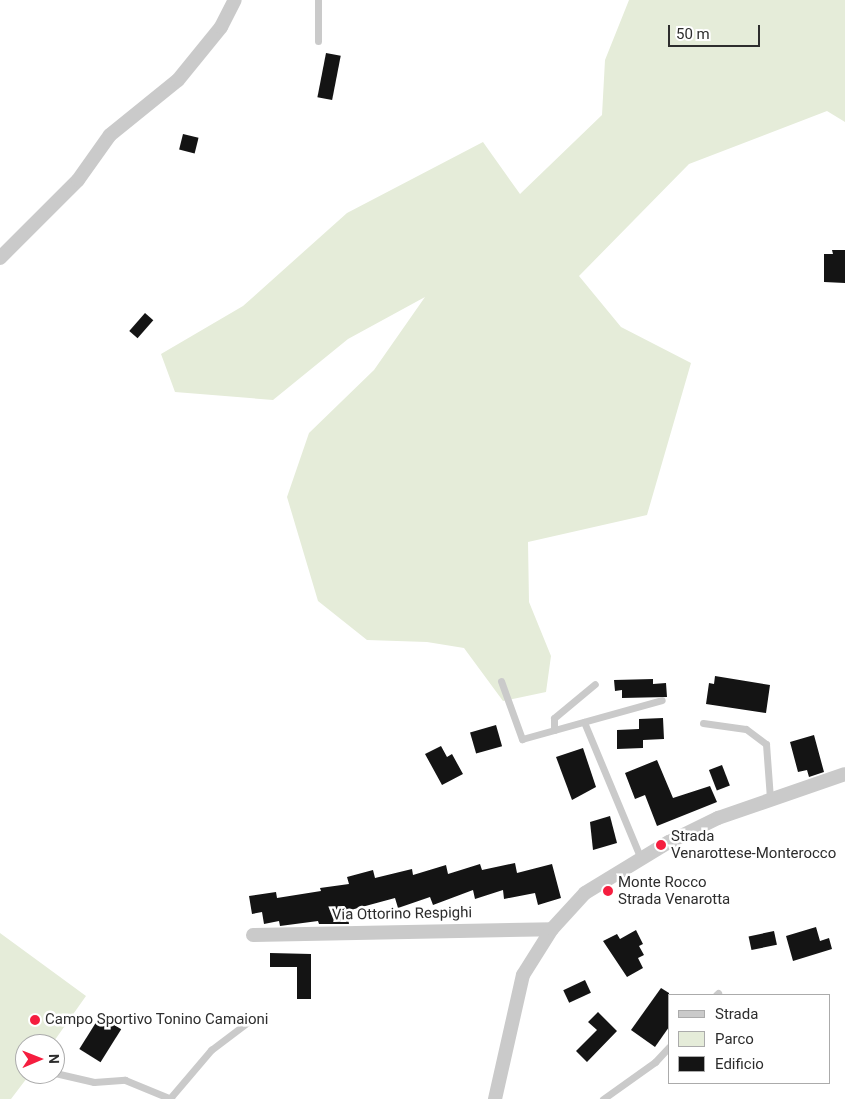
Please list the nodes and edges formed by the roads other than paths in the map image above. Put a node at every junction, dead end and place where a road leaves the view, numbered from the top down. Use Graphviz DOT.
graph roads {
  1 [pos="235,0"];
  2 [pos="318,0"];
  3 [pos="318,41"];
  4 [pos="0,258"];
  5 [pos="501,681"];
  6 [pos="595,684"];
  7 [pos="662,700"];
  8 [pos="584,722"];
  9 [pos="703,723"];
  10 [pos="554,730"];
  11 [pos="845,774"];
  12 [pos="770,798"];
  13 [pos="641,859"];
  14 [pos="552,929"];
  15 [pos="253,935"];
  16 [pos="248,1022"];
  17 [pos="668,1048"];
  18 [pos="65,1075"];
  19 [pos="171,1098"];
  20 [pos="495,1099"];
  21 [pos="603,1099"];
  1 -- 4 [label="street"];
  2 -- 3 [label="lane"];
  5 -- 10 [label="lane"];
  6 -- 10 [label="lane"];
  7 -- 8 [label="lane"];
  8 -- 10 [label="lane"];
  8 -- 13 [label="lane"];
  9 -- 12 [label="lane"];
  11 -- 12 [label="street"];
  12 -- 13 [label="street"];
  13 -- 14 [label="street"];
  14 -- 15 [label="street, Via Ottorino Respighi"];
  14 -- 20 [label="street"];
  16 -- 19 [label="lane"];
  17 -- 21 [label="lane"];
  18 -- 19 [label="lane"];
}
